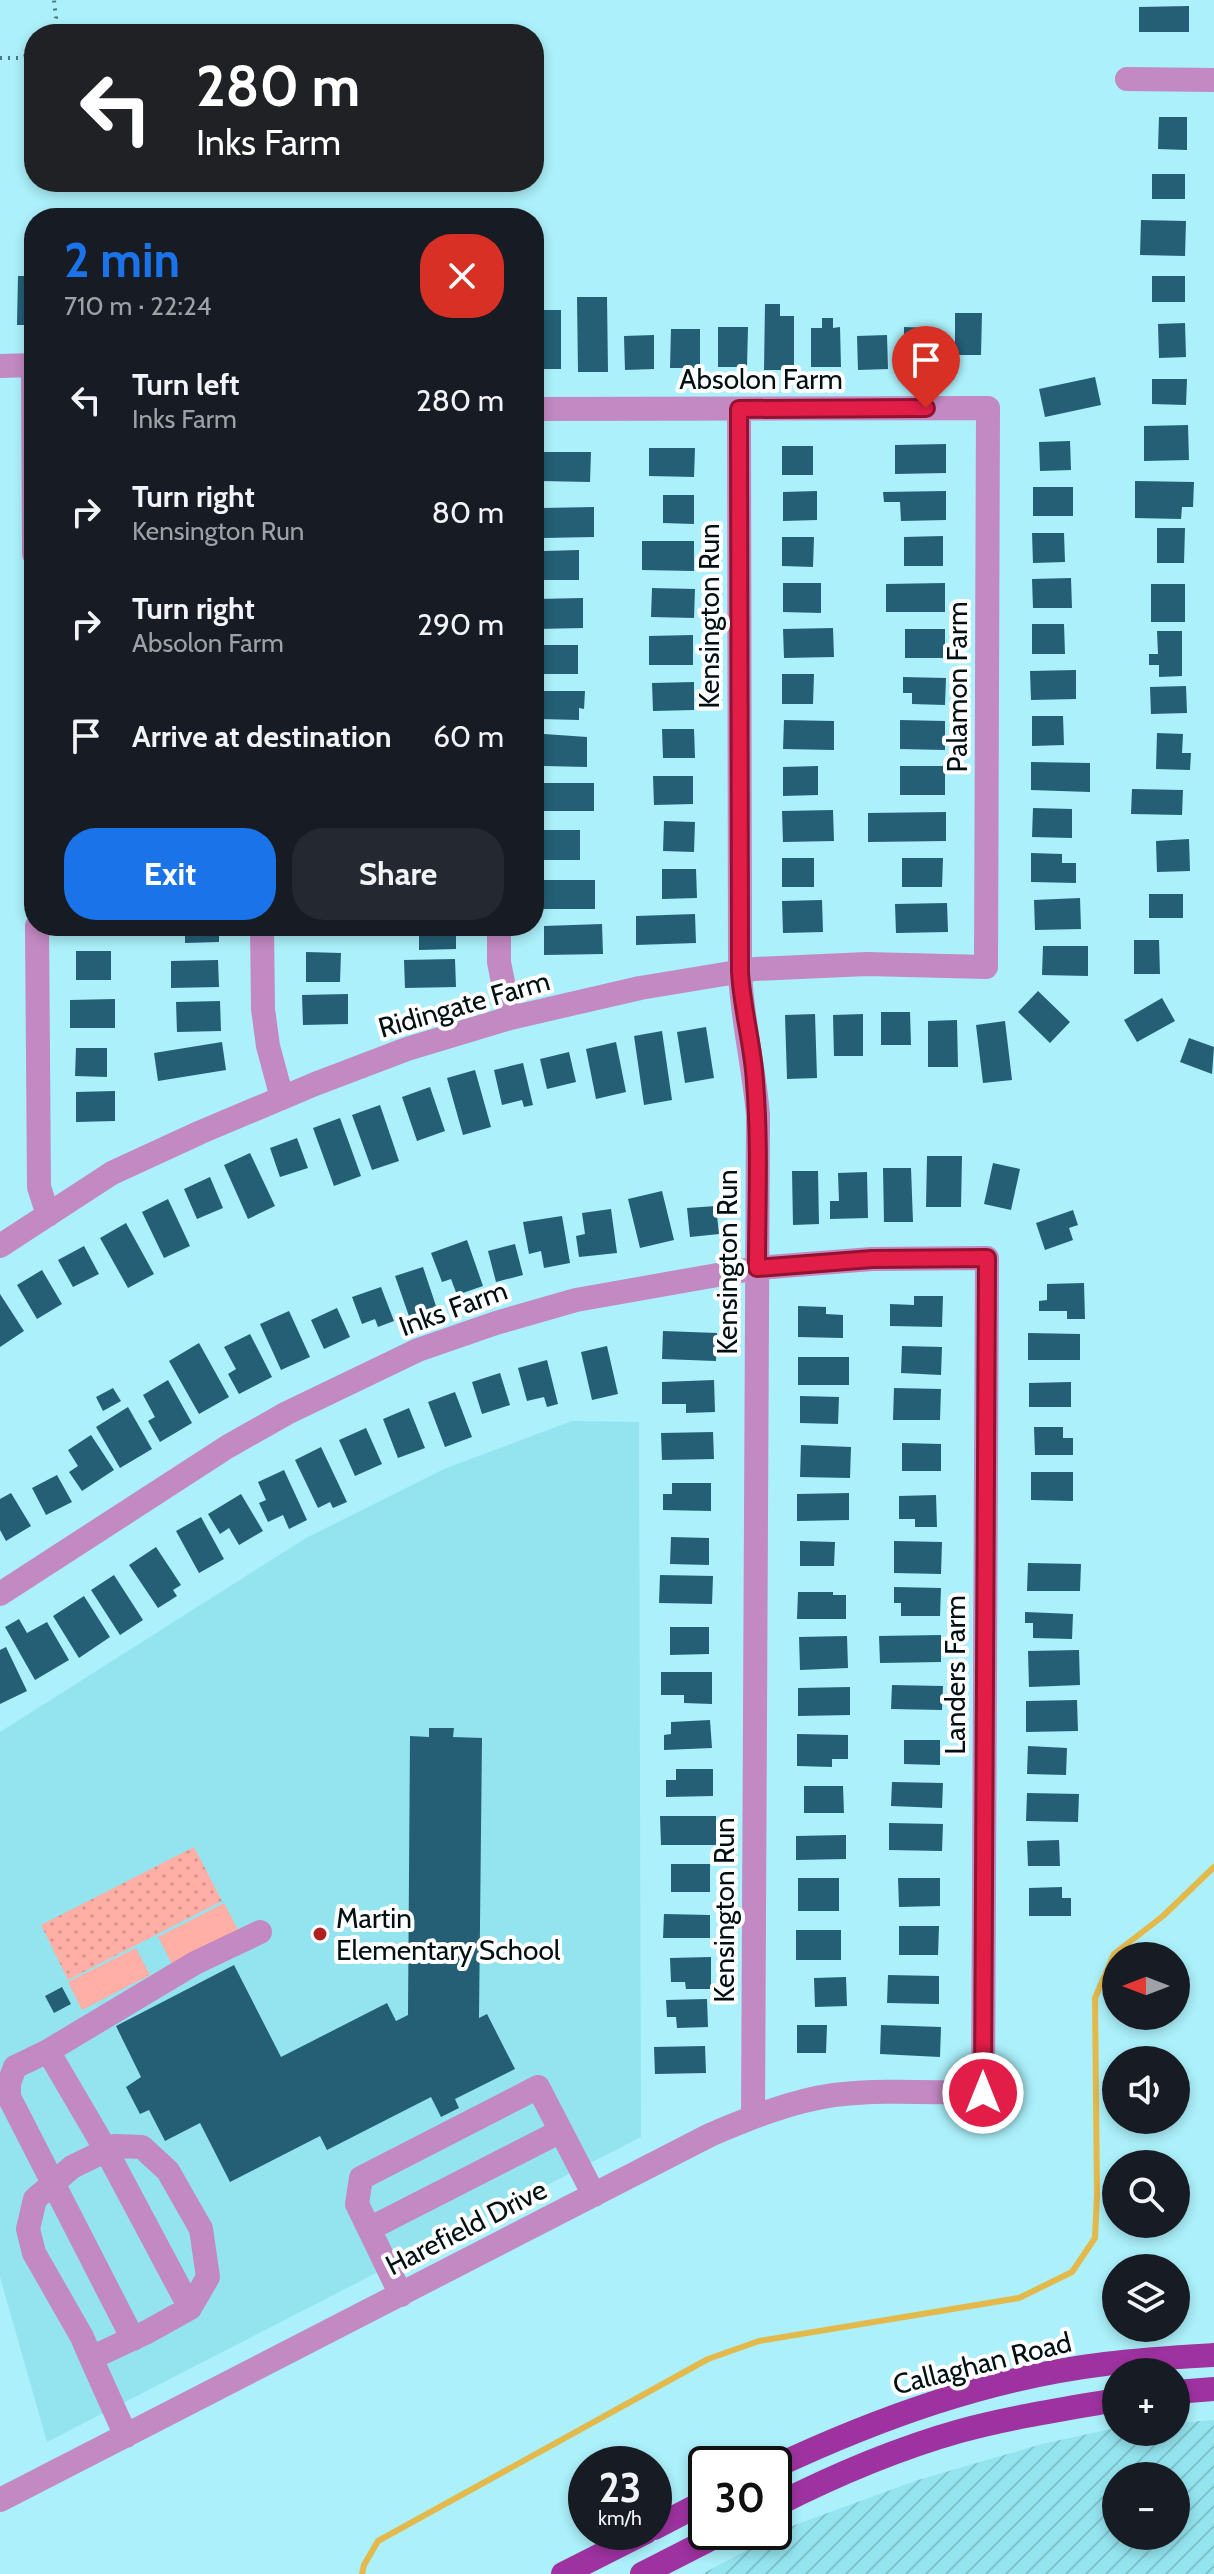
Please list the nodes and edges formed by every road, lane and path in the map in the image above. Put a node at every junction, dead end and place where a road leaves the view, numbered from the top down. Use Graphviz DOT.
graph roads {
  1 [pos="54,0"];
  2 [pos="54,24"];
  3 [pos="24,57"];
  4 [pos="0,58"];
  5 [pos="1127,79"];
  6 [pos="1214,80"];
  7 [pos="24,365"];
  8 [pos="0,366"];
  9 [pos="988,408"];
  10 [pos="544,409"];
  11 [pos="739,409"];
  12 [pos="37,936"];
  13 [pos="262,936"];
  14 [pos="499,936"];
  15 [pos="986,967"];
  16 [pos="740,972"];
  17 [pos="510,1018"];
  18 [pos="282,1098"];
  19 [pos="48,1215"];
  20 [pos="0,1246"];
  21 [pos="987,1258"];
  22 [pos="757,1268"];
  23 [pos="0,1594"];
  24 [pos="260,1932"];
  25 [pos="48,2051"];
  26 [pos="983,2093"];
  27 [pos="753,2117"];
  28 [pos="561,2131"];
  29 [pos="106,2150"];
  30 [pos="54,2183"];
  31 [pos="594,2195"];
  32 [pos="369,2229"];
  33 [pos="401,2295"];
  34 [pos="190,2308"];
  35 [pos="133,2339"];
  36 [pos="1214,2355"];
  37 [pos="91,2358"];
  38 [pos="1214,2389"];
  39 [pos="1190,2391"];
  40 [pos="1102,2402"];
  41 [pos="126,2436"];
  42 [pos="792,2459"];
  43 [pos="792,2498"];
  44 [pos="0,2500"];
  45 [pos="610,2550"];
  46 [pos="689,2550"];
  47 [pos="563,2574"];
  48 [pos="642,2574"];
  1 -- 2 [label="path"];
  3 -- 4 [label="path"];
  5 -- 6 [label="street"];
  7 -- 8 [label="street"];
  9 -- 11 [label="street, Absolon Farm"];
  9 -- 15 [label="street, Palamon Farm"];
  10 -- 11 [label="street, Absolon Farm"];
  11 -- 16 [label="street, Kensington Run"];
  12 -- 19 [label="street"];
  13 -- 18 [label="street"];
  14 -- 17 [label="street"];
  15 -- 16 [label="street, Ridingate Farm"];
  16 -- 17 [label="street, Ridingate Farm"];
  16 -- 22 [label="street, Kensington Run"];
  17 -- 18 [label="street, Ridingate Farm"];
  18 -- 19 [label="street, Ridingate Farm"];
  19 -- 20 [label="street, Ridingate Farm"];
  21 -- 22 [label="street, Inks Farm"];
  21 -- 26 [label="street, Landers Farm"];
  22 -- 23 [label="street, Inks Farm"];
  22 -- 27 [label="street, Kensington Run"];
  24 -- 25 [label="street"];
  25 -- 29 [label="street"];
  25 -- 30 [label="street"];
  26 -- 27 [label="street, Harefield Drive"];
  27 -- 31 [label="street, Harefield Drive"];
  28 -- 31 [label="street"];
  28 -- 32 [label="street"];
  28 -- 32 [label="street"];
  29 -- 30 [label="street"];
  29 -- 34 [label="street"];
  29 -- 34 [label="street"];
  30 -- 35 [label="street"];
  30 -- 37 [label="street"];
  31 -- 33 [label="street, Harefield Drive"];
  32 -- 33 [label="street"];
  33 -- 41 [label="street, Harefield Drive"];
  34 -- 35 [label="street"];
  35 -- 37 [label="street"];
  36 -- 42 [label="main road, Callaghan Road"];
  37 -- 41 [label="street"];
  38 -- 39 [label="main road"];
  40 -- 43 [label="main road"];
  41 -- 44 [label="street, Harefield Drive"];
  45 -- 47 [label="main road"];
  46 -- 48 [label="main road"];
}
